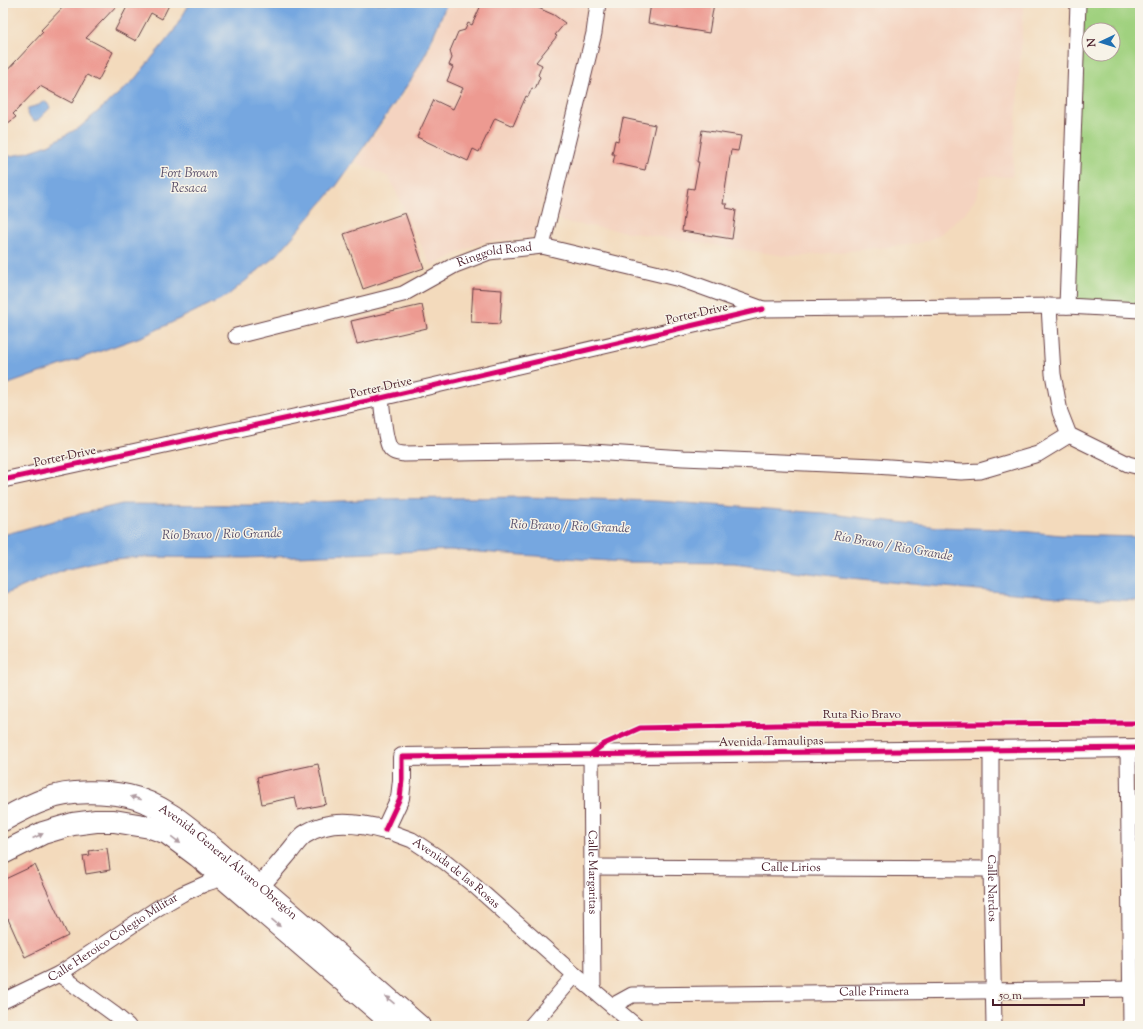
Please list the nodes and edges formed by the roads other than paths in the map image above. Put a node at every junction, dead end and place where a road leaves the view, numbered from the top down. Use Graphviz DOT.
graph roads {
  1 [pos="598,3"];
  2 [pos="1078,3"];
  3 [pos="542,246"];
  4 [pos="1048,306"];
  5 [pos="1067,306"];
  6 [pos="763,309"];
  7 [pos="1140,310"];
  8 [pos="236,336"];
  9 [pos="381,398"];
  10 [pos="1069,435"];
  11 [pos="1140,467"];
  12 [pos="3,480"];
  13 [pos="1134,748"];
  14 [pos="991,749"];
  15 [pos="591,754"];
  16 [pos="3,820"];
  17 [pos="386,830"];
  18 [pos="3,852"];
  19 [pos="592,867"];
  20 [pos="991,869"];
  21 [pos="223,878"];
  22 [pos="260,886"];
  23 [pos="334,962"];
  24 [pos="59,974"];
  25 [pos="575,975"];
  26 [pos="1136,989"];
  27 [pos="593,990"];
  28 [pos="993,990"];
  29 [pos="3,1001"];
  30 [pos="612,1006"];
  31 [pos="128,1026"];
  32 [pos="396,1026"];
  33 [pos="419,1026"];
  34 [pos="531,1026"];
  35 [pos="636,1026"];
  36 [pos="994,1026"];
  37 [pos="1131,1026"];
  1 -- 3 [label="street, Ringgold Road"];
  2 -- 5 [label="street"];
  3 -- 6 [label="street"];
  3 -- 8 [label="street, Ringgold Road"];
  4 -- 5 [label="street"];
  4 -- 6 [label="street"];
  4 -- 10 [label="street"];
  5 -- 7 [label="street"];
  6 -- 9 [label="street, Porter Drive"];
  9 -- 10 [label="street"];
  9 -- 12 [label="street, Porter Drive"];
  10 -- 11 [label="street"];
  13 -- 14 [label="street, Avenida Tamaulipas"];
  13 -- 26 [label="street"];
  14 -- 15 [label="street, Avenida Tamaulipas"];
  14 -- 20 [label="street, Calle Nardos"];
  15 -- 17 [label="street, Avenida Tamaulipas"];
  15 -- 19 [label="street, Calle Margaritas"];
  22 -- 16 [label="main road, Avenida General Álvaro Obregón, one-way"];
  17 -- 22 [label="street, Avenida de las Rosas"];
  17 -- 25 [label="street, Avenida de las Rosas"];
  18 -- 21 [label="main road, Avenida General Álvaro Obregón, one-way"];
  19 -- 20 [label="street, Calle Lirios"];
  19 -- 27 [label="street, Calle Margaritas"];
  20 -- 28 [label="street, Calle Nardos"];
  21 -- 23 [label="main road, Avenida General Álvaro Obregón, one-way"];
  21 -- 24 [label="street, Calle Heroico Colegio Militar"];
  22 -- 23 [label="main road, Avenida General Álvaro Obregón"];
  23 -- 32 [label="main road, Avenida General Álvaro Obregón"];
  33 -- 23 [label="main road, Avenida General Álvaro Obregón, one-way"];
  24 -- 29 [label="street, Calle Heroico Colegio Militar"];
  24 -- 31 [label="street"];
  25 -- 27 [label="street, Avenida de las Rosas"];
  25 -- 34 [label="street"];
  26 -- 28 [label="street, Calle Primera"];
  26 -- 37 [label="street"];
  27 -- 30 [label="street, Avenida de las Rosas"];
  28 -- 30 [label="street, Calle Primera"];
  28 -- 36 [label="street, Calle Nardos"];
  30 -- 35 [label="street, Avenida de las Rosas"];
}
